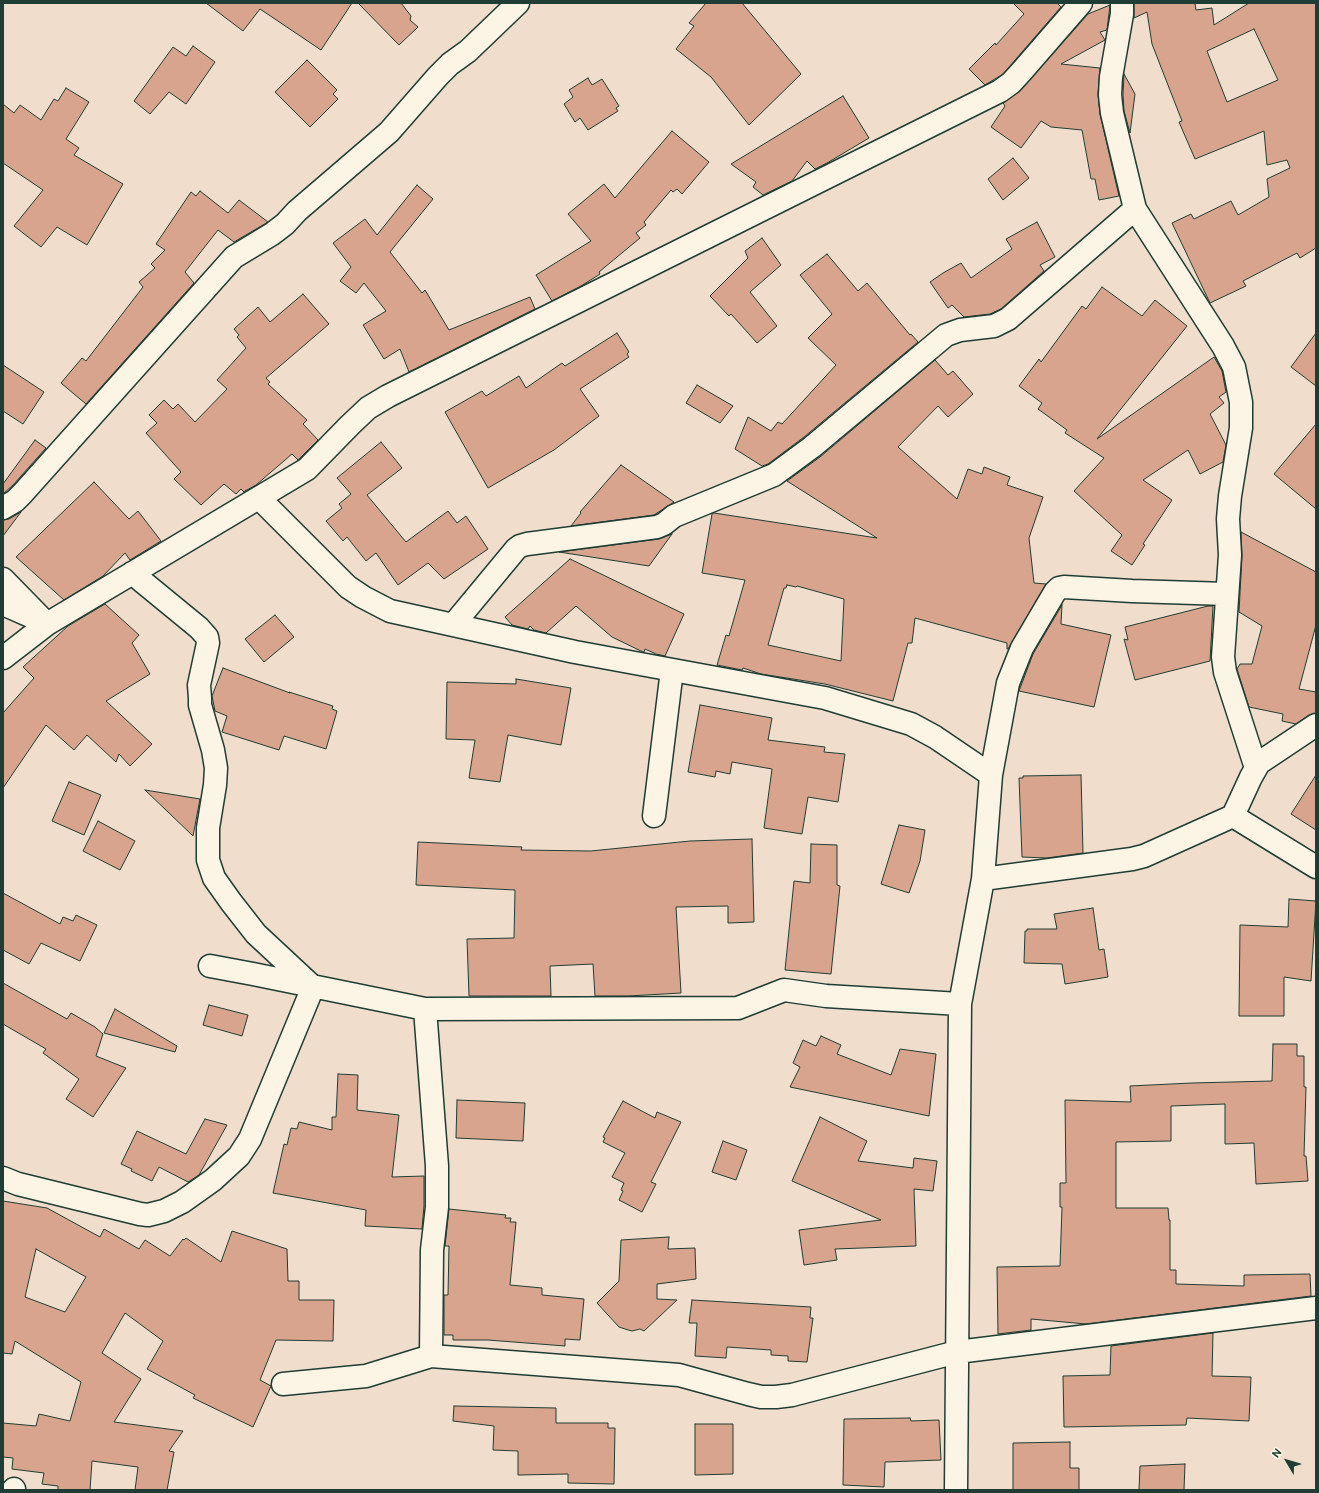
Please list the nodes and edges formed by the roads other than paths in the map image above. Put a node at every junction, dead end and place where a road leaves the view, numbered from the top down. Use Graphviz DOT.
graph roads {
  1 [pos="518,3"];
  2 [pos="1081,3"];
  3 [pos="1122,3"];
  4 [pos="1135,209"];
  5 [pos="259,498"];
  6 [pos="3,508"];
  7 [pos="132,574"];
  8 [pos="3,579"];
  9 [pos="1227,594"];
  10 [pos="3,604"];
  11 [pos="47,624"];
  12 [pos="453,625"];
  13 [pos="3,658"];
  14 [pos="672,670"];
  15 [pos="1316,725"];
  16 [pos="1256,768"];
  17 [pos="991,775"];
  18 [pos="654,816"];
  19 [pos="1232,816"];
  20 [pos="1316,867"];
  21 [pos="984,879"];
  22 [pos="210,966"];
  23 [pos="313,987"];
  24 [pos="960,1004"];
  25 [pos="425,1010"];
  26 [pos="3,1178"];
  27 [pos="1316,1308"];
  28 [pos="957,1352"];
  29 [pos="431,1356"];
  30 [pos="283,1384"];
  31 [pos="956,1490"];
  1 -- 6 [label="street"];
  2 -- 5 [label="street"];
  3 -- 4 [label="street"];
  4 -- 9 [label="street"];
  4 -- 12 [label="street"];
  5 -- 7 [label="street"];
  5 -- 12 [label="street"];
  7 -- 11 [label="street"];
  7 -- 23 [label="street"];
  8 -- 11 [label="street"];
  9 -- 16 [label="street"];
  9 -- 17 [label="street"];
  10 -- 11 [label="street"];
  11 -- 13 [label="street"];
  12 -- 14 [label="street"];
  14 -- 17 [label="street"];
  14 -- 18 [label="street"];
  15 -- 16 [label="street"];
  16 -- 19 [label="street"];
  17 -- 21 [label="street"];
  19 -- 20 [label="street"];
  19 -- 21 [label="street"];
  21 -- 24 [label="street"];
  22 -- 23 [label="street"];
  23 -- 25 [label="street"];
  23 -- 26 [label="street"];
  24 -- 25 [label="street"];
  24 -- 28 [label="street"];
  25 -- 29 [label="street"];
  27 -- 28 [label="street"];
  28 -- 29 [label="street"];
  28 -- 31 [label="street"];
  29 -- 30 [label="street"];
}
